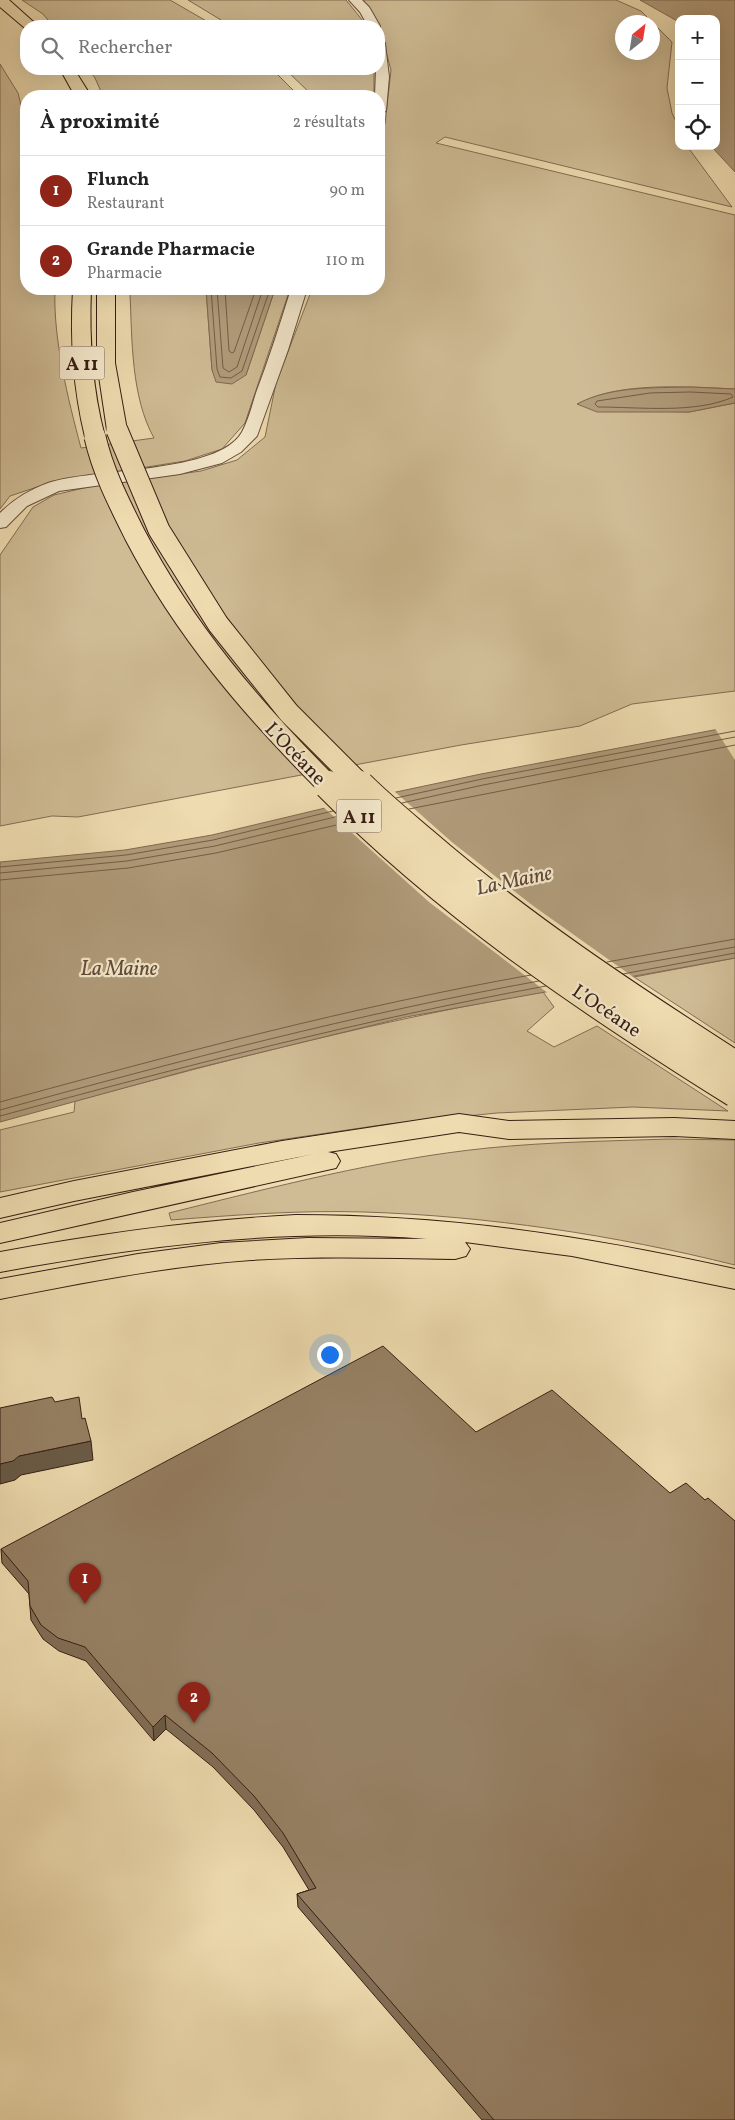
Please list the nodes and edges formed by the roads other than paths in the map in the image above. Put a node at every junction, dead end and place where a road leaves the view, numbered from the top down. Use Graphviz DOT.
graph roads {
  1 [pos="0,0"];
  2 [pos="355,0"];
  3 [pos="0,18"];
  4 [pos="24,20"];
  5 [pos="371,20"];
  6 [pos="14,30"];
  7 [pos="71,75"];
  8 [pos="382,75"];
  9 [pos="80,90"];
  10 [pos="382,90"];
  11 [pos="82,295"];
  12 [pos="106,295"];
  13 [pos="297,295"];
  14 [pos="106,433"];
  15 [pos="0,523"];
  16 [pos="735,1065"];
  17 [pos="735,1093"];
  18 [pos="509,1130"];
  19 [pos="735,1130"];
  20 [pos="0,1208"];
  21 [pos="0,1233"];
  22 [pos="632,1258"];
  23 [pos="0,1262"];
  24 [pos="735,1279"];
  25 [pos="0,1289"];
  1 -- 4 [label="highway"];
  2 -- 5 [label="street"];
  3 -- 6 [label="highway"];
  7 -- 9 [label="highway"];
  8 -- 10 [label="street"];
  11 -- 14 [label="highway, L’Océane / A 11"];
  12 -- 14 [label="highway, L’Océane / A 11"];
  13 -- 15 [label="street"];
  14 -- 16 [label="highway, L’Océane / A 11, bridge"];
  14 -- 17 [label="highway, L’Océane / A 11, bridge"];
  18 -- 19 [label="highway"];
  18 -- 20 [label="highway"];
  18 -- 21 [label="highway"];
  22 -- 23 [label="highway"];
  22 -- 24 [label="highway"];
  22 -- 25 [label="highway"];
}
